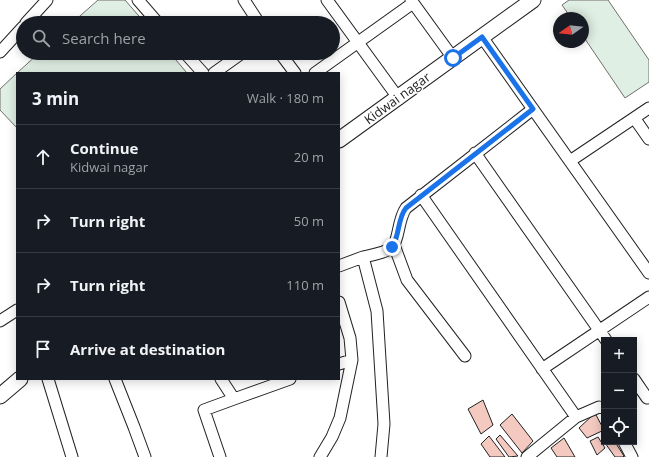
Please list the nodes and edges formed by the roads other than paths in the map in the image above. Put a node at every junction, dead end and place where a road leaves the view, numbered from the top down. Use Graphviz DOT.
graph roads {
  1 [pos="47,0"];
  2 [pos="138,0"];
  3 [pos="244,0"];
  4 [pos="327,0"];
  5 [pos="532,0"];
  6 [pos="412,1"];
  7 [pos="32,16"];
  8 [pos="152,16"];
  9 [pos="254,16"];
  10 [pos="339,16"];
  11 [pos="340,18"];
  12 [pos="16,34"];
  13 [pos="482,37"];
  14 [pos="358,42"];
  15 [pos="0,52"];
  16 [pos="340,55"];
  17 [pos="453,58"];
  18 [pos="191,60"];
  19 [pos="232,60"];
  20 [pos="285,60"];
  21 [pos="333,60"];
  22 [pos="202,72"];
  23 [pos="215,72"];
  24 [pos="294,72"];
  25 [pos="316,72"];
  26 [pos="399,98"];
  27 [pos="649,108"];
  28 [pos="533,109"];
  29 [pos="635,119"];
  30 [pos="340,139"];
  31 [pos="649,139"];
  32 [pos="475,153"];
  33 [pos="570,161"];
  34 [pos="422,194"];
  35 [pos="394,245"];
  36 [pos="363,257"];
  37 [pos="340,266"];
  38 [pos="649,274"];
  39 [pos="649,297"];
  40 [pos="340,305"];
  41 [pos="16,311"];
  42 [pos="0,321"];
  43 [pos="600,331"];
  44 [pos="604,337"];
  45 [pos="465,356"];
  46 [pos="352,360"];
  47 [pos="340,364"];
  48 [pos="542,369"];
  49 [pos="19,380"];
  50 [pos="48,380"];
  51 [pos="115,380"];
  52 [pos="222,380"];
  53 [pos="287,380"];
  54 [pos="637,384"];
  55 [pos="0,396"];
  56 [pos="647,398"];
  57 [pos="234,399"];
  58 [pos="601,407"];
  59 [pos="576,417"];
  60 [pos="626,445"];
  61 [pos="72,457"];
  62 [pos="144,457"];
  63 [pos="220,457"];
  64 [pos="320,457"];
  65 [pos="381,457"];
  66 [pos="527,457"];
  67 [pos="632,457"];
  1 -- 7 [label="street"];
  2 -- 8 [label="street"];
  3 -- 9 [label="street"];
  4 -- 10 [label="street"];
  5 -- 13 [label="street, Kidwai nagar"];
  6 -- 14 [label="street"];
  6 -- 17 [label="street"];
  11 -- 14 [label="street"];
  12 -- 15 [label="street"];
  13 -- 17 [label="street, Kidwai nagar"];
  13 -- 28 [label="street"];
  14 -- 16 [label="street"];
  14 -- 26 [label="street"];
  17 -- 26 [label="street, Kidwai nagar"];
  18 -- 22 [label="street"];
  19 -- 23 [label="street"];
  20 -- 24 [label="street"];
  21 -- 25 [label="street"];
  26 -- 30 [label="street, Kidwai nagar"];
  27 -- 29 [label="street"];
  28 -- 32 [label="street"];
  28 -- 33 [label="street"];
  29 -- 31 [label="street"];
  29 -- 33 [label="street"];
  32 -- 34 [label="street"];
  32 -- 43 [label="street"];
  33 -- 38 [label="street"];
  34 -- 35 [label="street"];
  34 -- 48 [label="street"];
  35 -- 36 [label="street"];
  35 -- 45 [label="street"];
  36 -- 37 [label="street"];
  36 -- 65 [label="street"];
  39 -- 43 [label="street"];
  40 -- 46 [label="street"];
  41 -- 42 [label="street"];
  43 -- 44 [label="street"];
  43 -- 48 [label="street"];
  46 -- 47 [label="street"];
  46 -- 64 [label="street"];
  48 -- 59 [label="street"];
  49 -- 55 [label="street"];
  50 -- 61 [label="street"];
  51 -- 62 [label="street"];
  52 -- 57 [label="street"];
  53 -- 57 [label="street"];
  54 -- 56 [label="street"];
  57 -- 63 [label="street"];
  58 -- 59 [label="street"];
  59 -- 66 [label="street"];
  60 -- 67 [label="street"];
}
